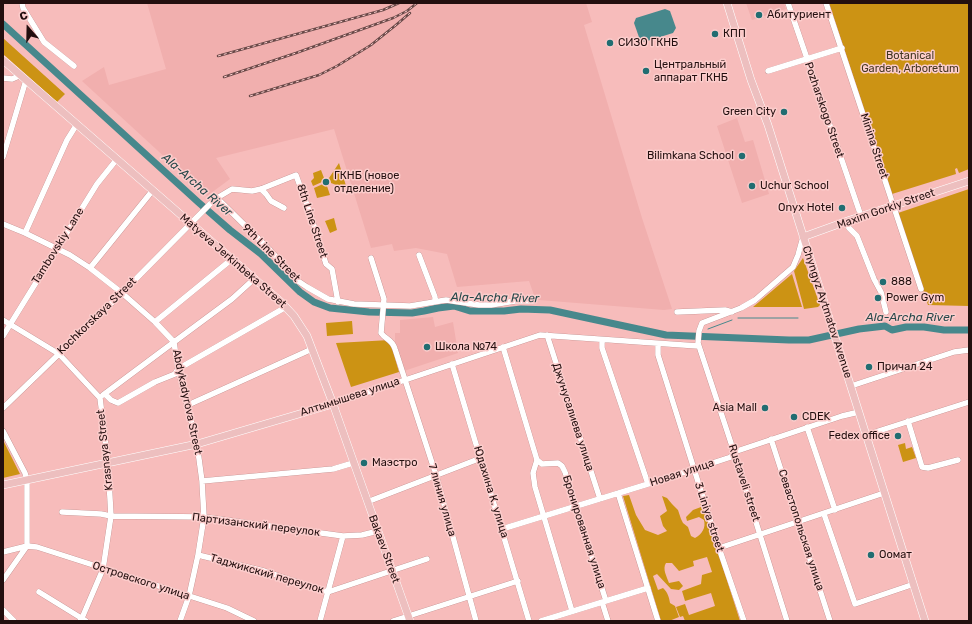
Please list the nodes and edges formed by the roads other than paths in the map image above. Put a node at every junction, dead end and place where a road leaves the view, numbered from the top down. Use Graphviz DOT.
graph roads {
  1 [pos="22,3"];
  2 [pos="727,3"];
  3 [pos="788,3"];
  4 [pos="826,3"];
  5 [pos="842,48"];
  6 [pos="807,59"];
  7 [pos="3,60"];
  8 [pos="74,66"];
  9 [pos="768,71"];
  10 [pos="3,78"];
  11 [pos="24,78"];
  12 [pos="77,124"];
  13 [pos="3,157"];
  14 [pos="117,159"];
  15 [pos="969,181"];
  16 [pos="261,189"];
  17 [pos="153,190"];
  18 [pos="217,198"];
  19 [pos="893,206"];
  20 [pos="284,208"];
  21 [pos="861,216"];
  22 [pos="846,222"];
  23 [pos="3,224"];
  24 [pos="191,224"];
  25 [pos="25,233"];
  26 [pos="804,237"];
  27 [pos="57,248"];
  28 [pos="419,255"];
  29 [pos="371,258"];
  30 [pos="232,259"];
  31 [pos="90,268"];
  32 [pos="254,279"];
  33 [pos="921,289"];
  34 [pos="122,292"];
  35 [pos="533,301"];
  36 [pos="338,302"];
  37 [pos="435,302"];
  38 [pos="383,305"];
  39 [pos="286,307"];
  40 [pos="678,312"];
  41 [pos="732,312"];
  42 [pos="886,312"];
  43 [pos="3,320"];
  44 [pos="155,322"];
  45 [pos="10,324"];
  46 [pos="547,335"];
  47 [pos="3,336"];
  48 [pos="602,340"];
  49 [pos="174,342"];
  50 [pos="658,344"];
  51 [pos="698,345"];
  52 [pos="503,347"];
  53 [pos="312,349"];
  54 [pos="969,350"];
  55 [pos="59,354"];
  56 [pos="452,364"];
  57 [pos="178,369"];
  58 [pos="404,380"];
  59 [pos="851,386"];
  60 [pos="105,394"];
  61 [pos="100,398"];
  62 [pos="969,402"];
  63 [pos="333,404"];
  64 [pos="188,405"];
  65 [pos="3,408"];
  66 [pos="859,412"];
  67 [pos="908,421"];
  68 [pos="807,427"];
  69 [pos="3,431"];
  70 [pos="866,435"];
  71 [pos="771,439"];
  72 [pos="197,444"];
  73 [pos="734,452"];
  74 [pos="481,458"];
  75 [pos="537,460"];
  76 [pos="958,460"];
  77 [pos="108,463"];
  78 [pos="353,463"];
  79 [pos="694,469"];
  80 [pos="436,475"];
  81 [pos="27,480"];
  82 [pos="202,482"];
  83 [pos="648,484"];
  84 [pos="3,485"];
  85 [pos="884,493"];
  86 [pos="618,494"];
  87 [pos="600,499"];
  88 [pos="367,502"];
  89 [pos="576,507"];
  90 [pos="835,510"];
  91 [pos="62,512"];
  92 [pos="824,514"];
  93 [pos="111,516"];
  94 [pos="204,517"];
  95 [pos="544,517"];
  96 [pos="798,522"];
  97 [pos="502,529"];
  98 [pos="378,531"];
  99 [pos="760,535"];
  100 [pos="343,536"];
  101 [pos="27,546"];
  102 [pos="719,548"];
  103 [pos="3,552"];
  104 [pos="198,555"];
  105 [pos="427,559"];
  106 [pos="103,569"];
  107 [pos="392,572"];
  108 [pos="3,580"];
  109 [pos="518,581"];
  110 [pos="914,584"];
  111 [pos="648,588"];
  112 [pos="39,592"];
  113 [pos="328,592"];
  114 [pos="189,596"];
  115 [pos="469,596"];
  116 [pos="604,601"];
  117 [pos="3,610"];
  118 [pos="572,611"];
  119 [pos="409,618"];
  120 [pos="83,620"];
  121 [pos="14,621"];
  122 [pos="180,621"];
  123 [pos="254,621"];
  124 [pos="320,621"];
  125 [pos="393,621"];
  126 [pos="476,621"];
  127 [pos="530,621"];
  128 [pos="541,621"];
  129 [pos="608,621"];
  130 [pos="658,621"];
  131 [pos="744,621"];
  132 [pos="786,621"];
  133 [pos="830,621"];
  134 [pos="925,621"];
  1 -- 8 [label="street"];
  2 -- 26 [label="main road, Chyngyz Aytmatov Avenue"];
  3 -- 6 [label="street, Pozharskogo Street"];
  4 -- 5 [label="street, Minina Street"];
  5 -- 6 [label="street"];
  5 -- 19 [label="street, Minina Street"];
  6 -- 9 [label="street"];
  6 -- 21 [label="street, Pozharskogo Street"];
  7 -- 11 [label="main road, Matyeva Jerkinbeka Street"];
  10 -- 11 [label="street"];
  11 -- 12 [label="main road, Matyeva Jerkinbeka Street"];
  11 -- 13 [label="street"];
  12 -- 14 [label="main road, Matyeva Jerkinbeka Street"];
  12 -- 25 [label="street"];
  14 -- 17 [label="main road, Matyeva Jerkinbeka Street"];
  14 -- 27 [label="street, Tambovskiy Lane"];
  15 -- 19 [label="main road, Maxim Gorkiy Street"];
  16 -- 18 [label="street, 8th Line Street"];
  16 -- 20 [label="street"];
  16 -- 36 [label="street, 8th Line Street"];
  17 -- 24 [label="main road, Matyeva Jerkinbeka Street"];
  17 -- 31 [label="street"];
  18 -- 24 [label="street"];
  18 -- 36 [label="street, 9th Line Street"];
  19 -- 21 [label="main road, Maxim Gorkiy Street"];
  19 -- 33 [label="street, Minina Street"];
  21 -- 22 [label="main road, Maxim Gorkiy Street"];
  22 -- 26 [label="main road, Maxim Gorkiy Street"];
  22 -- 42 [label="street"];
  23 -- 25 [label="street, Abdykadyrova Street"];
  24 -- 30 [label="main road, Matyeva Jerkinbeka Street"];
  24 -- 34 [label="street, Kochkorskaya Street"];
  25 -- 27 [label="street, Abdykadyrova Street"];
  26 -- 41 [label="street"];
  26 -- 59 [label="main road, Chyngyz Aytmatov Avenue"];
  27 -- 31 [label="street, Abdykadyrova Street"];
  27 -- 45 [label="street, Tambovskiy Lane"];
  28 -- 37 [label="street"];
  29 -- 38 [label="street"];
  30 -- 32 [label="main road, Matyeva Jerkinbeka Street"];
  30 -- 44 [label="street"];
  31 -- 34 [label="street, Abdykadyrova Street"];
  32 -- 39 [label="main road, Matyeva Jerkinbeka Street"];
  32 -- 49 [label="street"];
  34 -- 44 [label="street, Abdykadyrova Street"];
  34 -- 55 [label="street, Kochkorskaya Street"];
  35 -- 37 [label="street, 9th Line Street"];
  36 -- 38 [label="street, 9th Line Street"];
  37 -- 38 [label="street, 9th Line Street"];
  38 -- 58 [label="street, 7 линия улица"];
  39 -- 53 [label="main road, Matyeva Jerkinbeka Street"];
  39 -- 57 [label="street"];
  40 -- 41 [label="street"];
  41 -- 51 [label="street, Rustaveli street"];
  43 -- 45 [label="street, Krasnaya Street"];
  44 -- 49 [label="street, Abdykadyrova Street"];
  45 -- 47 [label="street, Tambovskiy Lane"];
  45 -- 55 [label="street, Krasnaya Street"];
  46 -- 48 [label="street, Алтымышева улица"];
  46 -- 52 [label="street, Алтымышева улица"];
  46 -- 87 [label="street, Джунусалиева улица"];
  48 -- 50 [label="street, Алтымышева улица"];
  48 -- 83 [label="street"];
  49 -- 57 [label="street, Abdykadyrova Street"];
  49 -- 60 [label="street"];
  50 -- 51 [label="street, Алтымышева улица"];
  50 -- 79 [label="street, 3 Liniya street"];
  51 -- 73 [label="street, Rustaveli street"];
  52 -- 56 [label="street, Алтымышева улица"];
  52 -- 75 [label="street"];
  53 -- 63 [label="main road, Matyeva Jerkinbeka Street"];
  53 -- 64 [label="street"];
  54 -- 59 [label="street"];
  55 -- 61 [label="street, Krasnaya Street"];
  55 -- 65 [label="street, Kochkorskaya Street"];
  56 -- 58 [label="street, Алтымышева улица"];
  56 -- 74 [label="street, Юдахина К. улица"];
  57 -- 60 [label="street"];
  57 -- 64 [label="street, Abdykadyrova Street"];
  58 -- 63 [label="street, Алтымышева улица"];
  58 -- 80 [label="street, 7 линия улица"];
  59 -- 66 [label="main road, Chyngyz Aytmatov Avenue"];
  60 -- 61 [label="street"];
  61 -- 77 [label="street, Krasnaya Street"];
  62 -- 67 [label="street"];
  63 -- 72 [label="main road, Алтымышева улица"];
  63 -- 78 [label="main road, Matyeva Jerkinbeka Street"];
  64 -- 72 [label="street, Abdykadyrova Street"];
  66 -- 68 [label="street, Новая улица"];
  66 -- 70 [label="main road, Chyngyz Aytmatov Avenue"];
  67 -- 70 [label="street"];
  67 -- 76 [label="street"];
  68 -- 71 [label="street, Новая улица"];
  68 -- 90 [label="street"];
  69 -- 81 [label="street"];
  70 -- 85 [label="main road, Chyngyz Aytmatov Avenue"];
  71 -- 73 [label="street, Новая улица"];
  71 -- 96 [label="street, Севастопольская улица"];
  72 -- 77 [label="main road, Алтымышева улица"];
  72 -- 82 [label="street, Abdykadyrova Street"];
  73 -- 79 [label="street, Новая улица"];
  73 -- 99 [label="street, Rustaveli street"];
  74 -- 80 [label="street, Bakaev Street"];
  74 -- 97 [label="street, Юдахина К. улица"];
  75 -- 89 [label="street, Бронированная улица"];
  75 -- 95 [label="street"];
  77 -- 81 [label="main road, Алтымышева улица"];
  77 -- 93 [label="street, Krasnaya Street"];
  78 -- 82 [label="street"];
  78 -- 88 [label="main road, Matyeva Jerkinbeka Street"];
  79 -- 83 [label="street, Новая улица"];
  79 -- 102 [label="street, 3 Liniya street"];
  80 -- 88 [label="street, Bakaev Street"];
  80 -- 115 [label="street, 7 линия улица"];
  81 -- 84 [label="main road, Алтымышева улица"];
  81 -- 101 [label="street"];
  82 -- 94 [label="street, Abdykadyrova Street"];
  83 -- 86 [label="street, Новая улица"];
  85 -- 90 [label="street"];
  85 -- 110 [label="main road, Chyngyz Aytmatov Avenue"];
  86 -- 87 [label="street, Новая улица"];
  86 -- 111 [label="street"];
  87 -- 89 [label="street, Новая улица"];
  88 -- 98 [label="main road, Bakaev Street"];
  89 -- 95 [label="street, Новая улица"];
  89 -- 116 [label="street, Бронированная улица"];
  90 -- 92 [label="street"];
  91 -- 93 [label="street, Партизанский переулок"];
  92 -- 96 [label="street"];
  92 -- 110 [label="street"];
  93 -- 94 [label="street, Партизанский переулок"];
  93 -- 106 [label="street, Krasnaya Street"];
  94 -- 100 [label="street, Партизанский переулок"];
  94 -- 104 [label="street, Abdykadyrova Street"];
  95 -- 97 [label="street, Новая улица"];
  95 -- 118 [label="street"];
  96 -- 99 [label="street"];
  96 -- 133 [label="street, Севастопольская улица"];
  97 -- 109 [label="street, Юдахина К. улица"];
  98 -- 100 [label="street, Партизанский переулок"];
  98 -- 107 [label="main road, Bakaev Street"];
  99 -- 102 [label="street"];
  99 -- 132 [label="street, Rustaveli street"];
  100 -- 113 [label="street"];
  101 -- 103 [label="street"];
  101 -- 106 [label="street, Островского улица"];
  101 -- 108 [label="street"];
  102 -- 131 [label="street, 3 Liniya street"];
  104 -- 113 [label="street, Таджикский переулок"];
  104 -- 114 [label="street, Abdykadyrova Street"];
  105 -- 107 [label="street, Таджикский переулок"];
  106 -- 114 [label="street, Островского улица"];
  106 -- 120 [label="street, Krasnaya Street"];
  107 -- 113 [label="street, Таджикский переулок"];
  107 -- 119 [label="main road, Bakaev Street"];
  109 -- 115 [label="street"];
  109 -- 127 [label="street, Юдахина К. улица"];
  110 -- 134 [label="main road, Chyngyz Aytmatov Avenue"];
  111 -- 116 [label="street, Бронированная улица"];
  111 -- 130 [label="street"];
  112 -- 120 [label="street"];
  113 -- 124 [label="street"];
  114 -- 122 [label="street, Abdykadyrova Street"];
  114 -- 123 [label="street, Островского улица"];
  115 -- 119 [label="street"];
  115 -- 126 [label="street, 7 линия улица"];
  116 -- 118 [label="street, Бронированная улица"];
  116 -- 129 [label="street, Бронированная улица"];
  117 -- 121 [label="street"];
  118 -- 128 [label="street, Бронированная улица"];
  119 -- 125 [label="street"];
}
